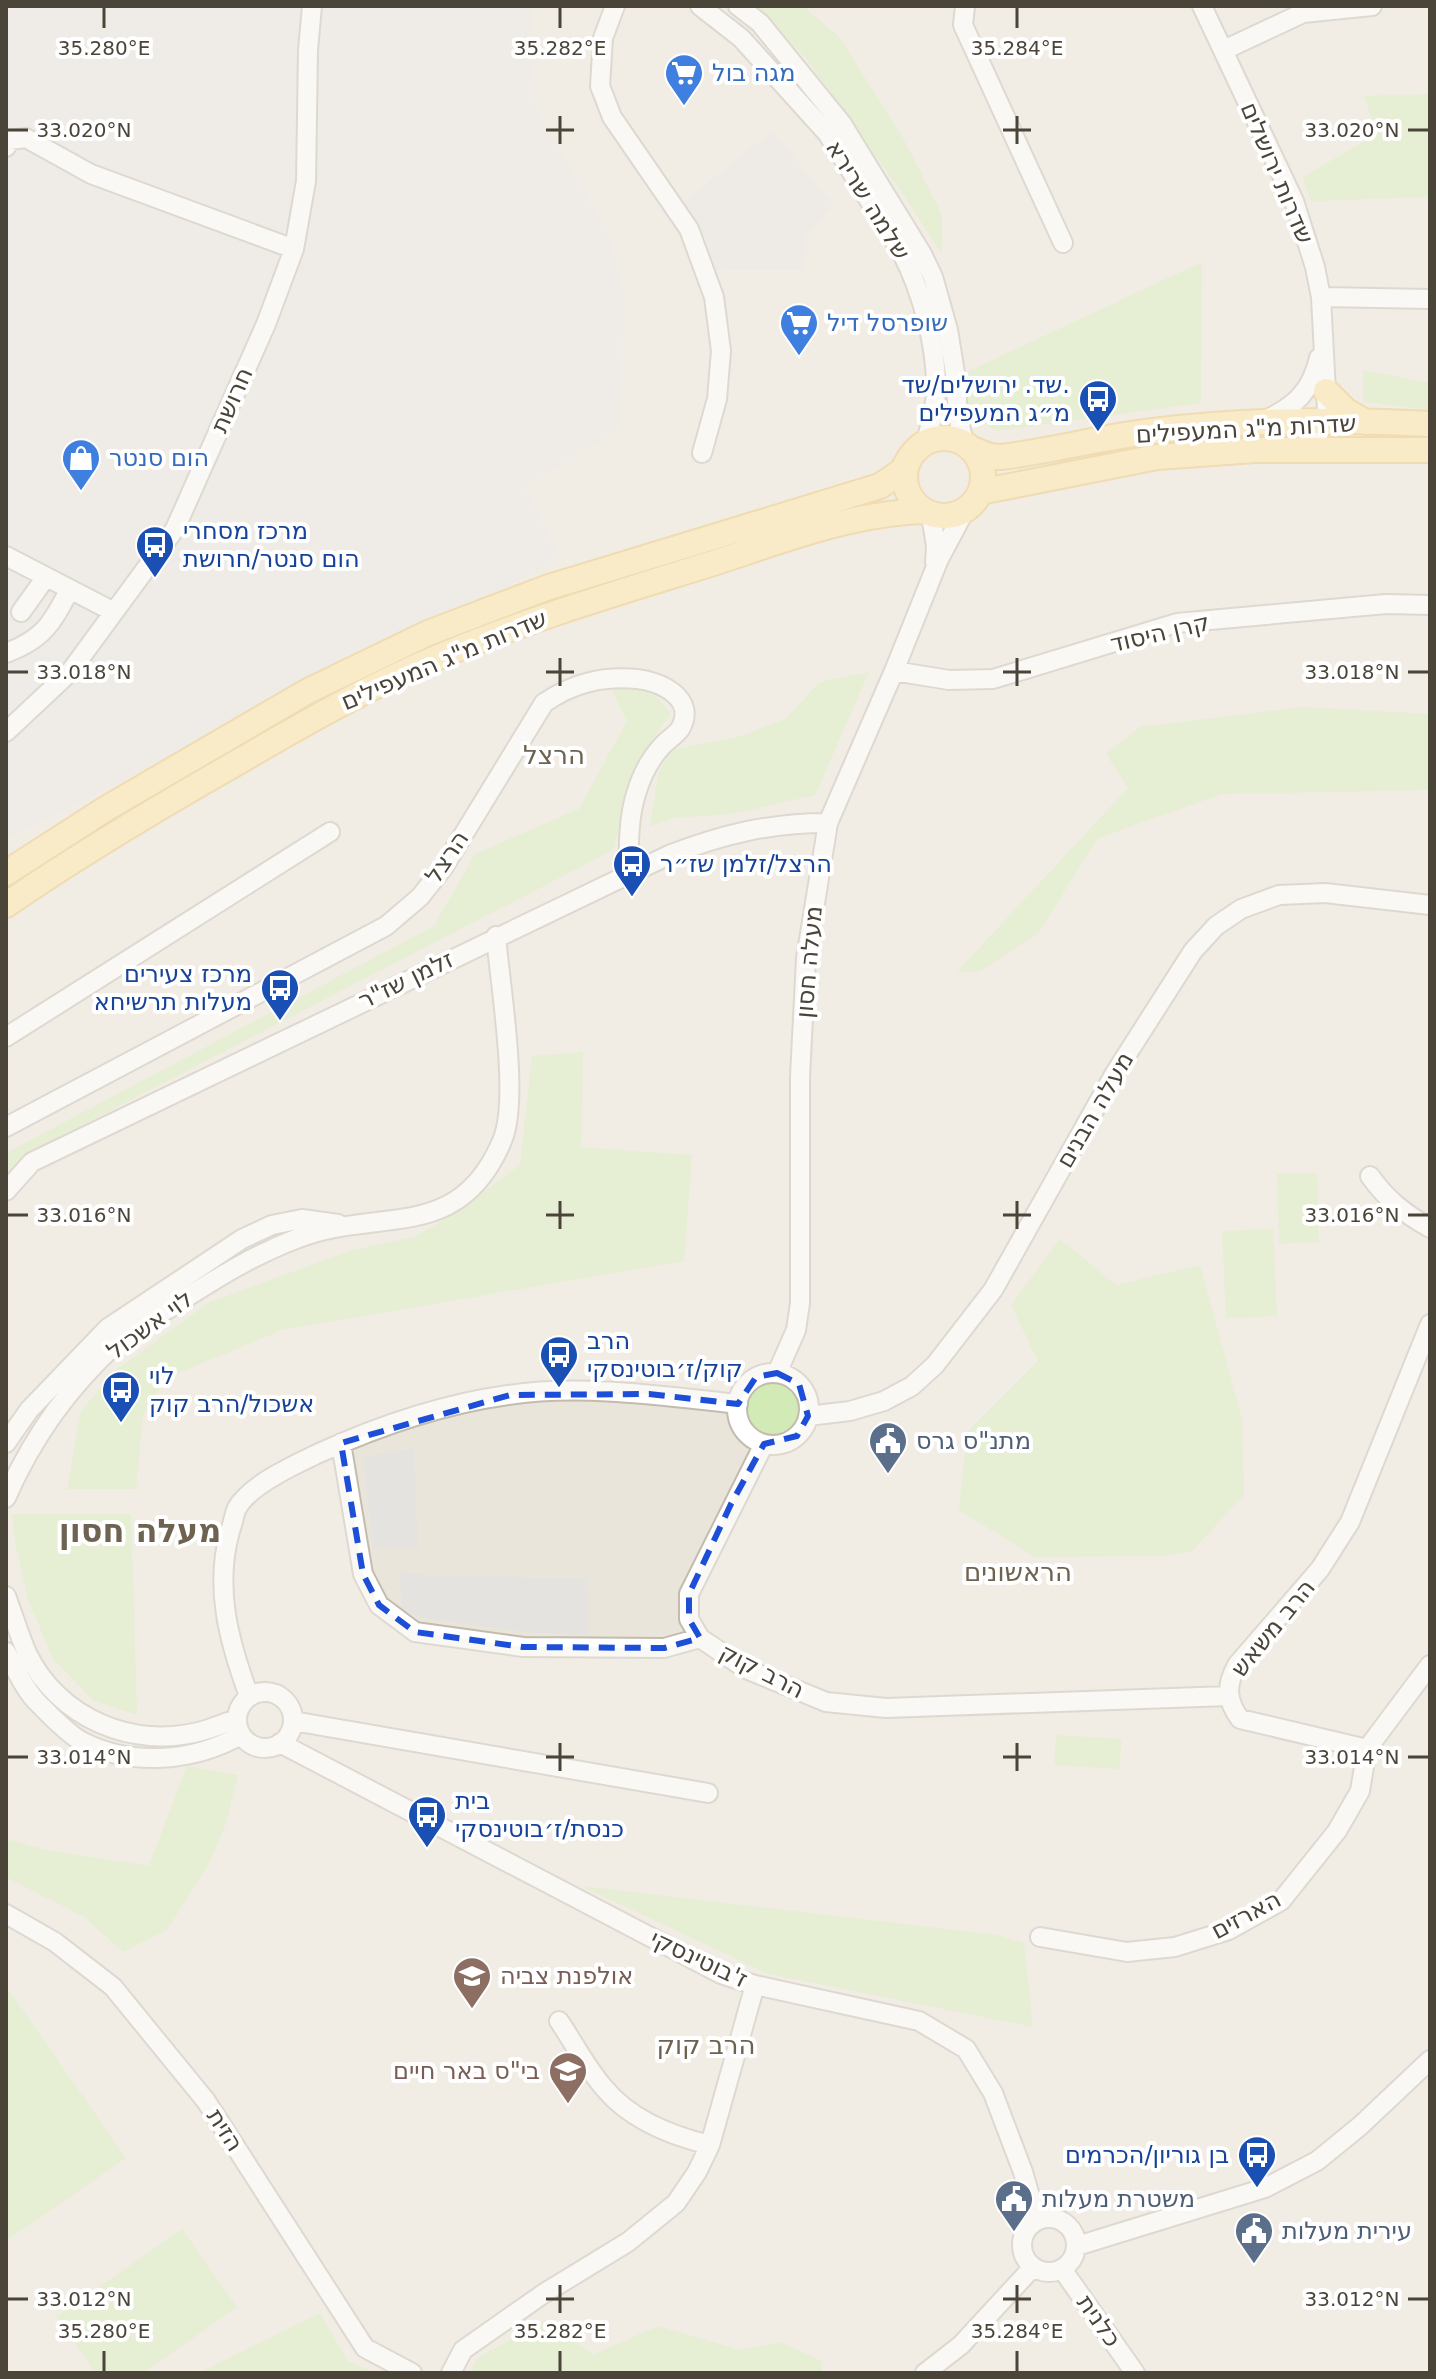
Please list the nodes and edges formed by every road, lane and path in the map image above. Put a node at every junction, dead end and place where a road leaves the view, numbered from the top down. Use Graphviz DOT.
graph roads {
  1 [pos="312,6"];
  2 [pos="700,6"];
  3 [pos="738,6"];
  4 [pos="965,6"];
  5 [pos="1202,6"];
  6 [pos="1372,6"];
  7 [pos="615,8"];
  8 [pos="1224,50"];
  9 [pos="6,147"];
  10 [pos="1063,243"];
  11 [pos="294,249"];
  12 [pos="1321,297"];
  13 [pos="1430,299"];
  14 [pos="1322,348"];
  15 [pos="1326,391"];
  16 [pos="1325,423"];
  17 [pos="1368,423"];
  18 [pos="1254,424"];
  19 [pos="1430,424"];
  20 [pos="967,446"];
  21 [pos="1305,449"];
  22 [pos="918,450"];
  23 [pos="1430,450"];
  24 [pos="702,453"];
  25 [pos="973,501"];
  26 [pos="927,513"];
  27 [pos="6,556"];
  28 [pos="934,568"];
  29 [pos="46,577"];
  30 [pos="70,589"];
  31 [pos="1430,605"];
  32 [pos="21,612"];
  33 [pos="114,612"];
  34 [pos="6,653"];
  35 [pos="894,671"];
  36 [pos="6,732"];
  37 [pos="828,823"];
  38 [pos="330,832"];
  39 [pos="6,873"];
  40 [pos="628,874"];
  41 [pos="6,905"];
  42 [pos="1430,905"];
  43 [pos="496,936"];
  44 [pos="6,1037"];
  45 [pos="6,1127"];
  46 [pos="1370,1176"];
  47 [pos="6,1191"];
  48 [pos="353,1226"];
  49 [pos="1430,1228"];
  50 [pos="1430,1324"];
  51 [pos="777,1373"];
  52 [pos="738,1404"];
  53 [pos="808,1416"];
  54 [pos="6,1443"];
  55 [pos="341,1443"];
  56 [pos="764,1444"];
  57 [pos="6,1498"];
  58 [pos="6,1596"];
  59 [pos="700,1638"];
  60 [pos="6,1652"];
  61 [pos="1430,1665"];
  62 [pos="249,1696"];
  63 [pos="1228,1696"];
  64 [pos="293,1721"];
  65 [pos="239,1727"];
  66 [pos="280,1743"];
  67 [pos="1367,1749"];
  68 [pos="708,1793"];
  69 [pos="6,1914"];
  70 [pos="1040,1937"];
  71 [pos="755,1985"];
  72 [pos="559,2021"];
  73 [pos="1430,2060"];
  74 [pos="710,2145"];
  75 [pos="1037,2220"];
  76 [pos="1077,2246"];
  77 [pos="1033,2267"];
  78 [pos="1062,2269"];
  79 [pos="412,2373"];
  80 [pos="451,2373"];
  81 [pos="925,2373"];
  82 [pos="1135,2373"];
  1 -- 11 [label="street, חרושת"];
  2 -- 22 [label="street, שלמה שרירא"];
  3 -- 20 [label="street, שלמה שרירא"];
  4 -- 10 [label="street"];
  5 -- 8 [label="street, שדרות ירושלים"];
  6 -- 8 [label="street"];
  7 -- 24 [label="street"];
  8 -- 12 [label="street, שדרות ירושלים"];
  9 -- 11 [label="street"];
  11 -- 33 [label="street, חרושת"];
  12 -- 13 [label="street"];
  12 -- 14 [label="street, שדרות ירושלים"];
  14 -- 15 [label="street, שדרות ירושלים"];
  14 -- 18 [label="street, שדרות ירושלים"];
  15 -- 16 [label="street, שדרות ירושלים"];
  15 -- 17 [label="main road"];
  16 -- 17 [label="main road, שדרות מ\"ג המעפילים"];
  16 -- 18 [label="main road, שדרות מ\"ג המעפילים"];
  16 -- 21 [label="street"];
  17 -- 19 [label="main road, שדרות מ\"ג המעפילים"];
  18 -- 20 [label="main road, שדרות מ\"ג המעפילים"];
  20 -- 22 [label="main road"];
  20 -- 25 [label="main road"];
  21 -- 23 [label="main road, שדרות מ\"ג המעפילים"];
  21 -- 25 [label="main road, שדרות מ\"ג המעפילים"];
  22 -- 26 [label="main road"];
  22 -- 39 [label="main road, שדרות מ\"ג המעפילים"];
  25 -- 26 [label="main road"];
  25 -- 28 [label="street, מעלה חסון"];
  26 -- 28 [label="street, מעלה חסון"];
  26 -- 41 [label="main road, שדרות מ\"ג המעפילים"];
  27 -- 29 [label="street"];
  28 -- 35 [label="street, מעלה חסון"];
  29 -- 30 [label="street"];
  29 -- 32 [label="street"];
  30 -- 33 [label="street"];
  30 -- 34 [label="street"];
  31 -- 35 [label="street, קרן היסוד"];
  33 -- 36 [label="street, חרושת"];
  35 -- 37 [label="street, מעלה חסון"];
  37 -- 40 [label="street, זלמן שז\"ר"];
  37 -- 51 [label="street, מעלה חסון"];
  38 -- 44 [label="street"];
  40 -- 43 [label="street, זלמן שז\"ר"];
  40 -- 45 [label="street, הרצל"];
  42 -- 53 [label="street, מעלה הבנים"];
  43 -- 47 [label="street, זלמן שז\"ר"];
  43 -- 48 [label="street, לוי אשכול"];
  46 -- 49 [label="street"];
  48 -- 54 [label="street, לוי אשכול"];
  48 -- 57 [label="street, לוי אשכול"];
  50 -- 63 [label="street, הרב משאש"];
  51 -- 52 [label="street"];
  51 -- 53 [label="street"];
  52 -- 55 [label="street"];
  52 -- 56 [label="street"];
  53 -- 56 [label="street"];
  55 -- 59 [label="street, הרב קוק"];
  55 -- 62 [label="street"];
  56 -- 59 [label="street"];
  58 -- 65 [label="street"];
  59 -- 63 [label="street, הרב קוק"];
  60 -- 65 [label="street"];
  61 -- 67 [label="street"];
  62 -- 64 [label="street"];
  62 -- 65 [label="street"];
  63 -- 67 [label="street, הרב משאש"];
  64 -- 66 [label="street"];
  64 -- 68 [label="street"];
  65 -- 66 [label="street"];
  66 -- 71 [label="street, ז'בוטינסקי"];
  67 -- 70 [label="street, הארזים"];
  69 -- 79 [label="street, הזית"];
  71 -- 74 [label="street"];
  71 -- 75 [label="street, ז'בוטינסקי"];
  72 -- 74 [label="street"];
  73 -- 76 [label="street"];
  74 -- 80 [label="street"];
  75 -- 76 [label="street"];
  75 -- 77 [label="street"];
  76 -- 78 [label="street"];
  77 -- 78 [label="street"];
  77 -- 81 [label="street"];
  78 -- 82 [label="street, כלנית"];
}
